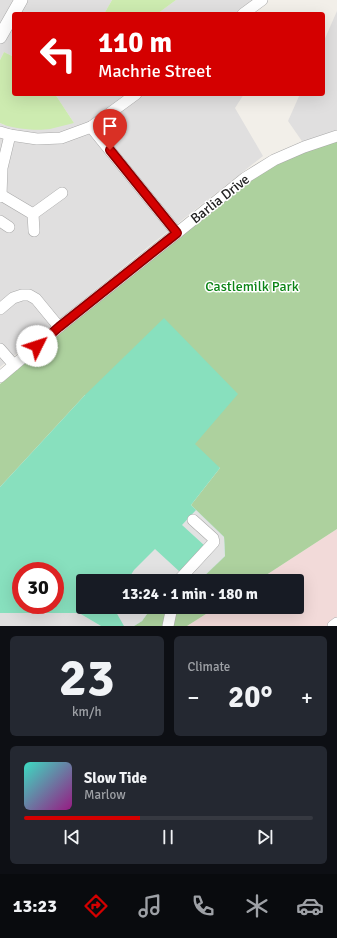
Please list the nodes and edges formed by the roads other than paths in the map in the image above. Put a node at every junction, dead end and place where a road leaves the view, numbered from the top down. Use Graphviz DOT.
graph roads {
  1 [pos="21,0"];
  2 [pos="262,0"];
  3 [pos="14,12"];
  4 [pos="246,12"];
  5 [pos="12,16"];
  6 [pos="0,37"];
  7 [pos="133,96"];
  8 [pos="91,127"];
  9 [pos="5,134"];
  10 [pos="337,136"];
  11 [pos="62,193"];
  12 [pos="0,196"];
  13 [pos="33,214"];
  14 [pos="34,231"];
  15 [pos="177,233"];
  16 [pos="0,309"];
  17 [pos="59,327"];
  18 [pos="0,349"];
  19 [pos="14,365"];
  20 [pos="0,377"];
  21 [pos="193,520"];
  22 [pos="184,574"];
  23 [pos="171,614"];
  24 [pos="337,623"];
  25 [pos="168,626"];
  26 [pos="333,626"];
  1 -- 3 [label="street"];
  2 -- 4 [label="street"];
  5 -- 6 [label="street"];
  7 -- 8 [label="street"];
  8 -- 9 [label="street"];
  8 -- 15 [label="street"];
  9 -- 12 [label="street"];
  10 -- 15 [label="street, Barlia Drive"];
  11 -- 13 [label="street"];
  12 -- 13 [label="street"];
  13 -- 14 [label="street"];
  15 -- 17 [label="street, Barlia Drive"];
  16 -- 17 [label="street"];
  17 -- 19 [label="street, Barlia Drive"];
  18 -- 19 [label="street"];
  19 -- 20 [label="street, Barlia Drive"];
  21 -- 22 [label="street"];
  23 -- 25 [label="street"];
  24 -- 26 [label="street"];
}
